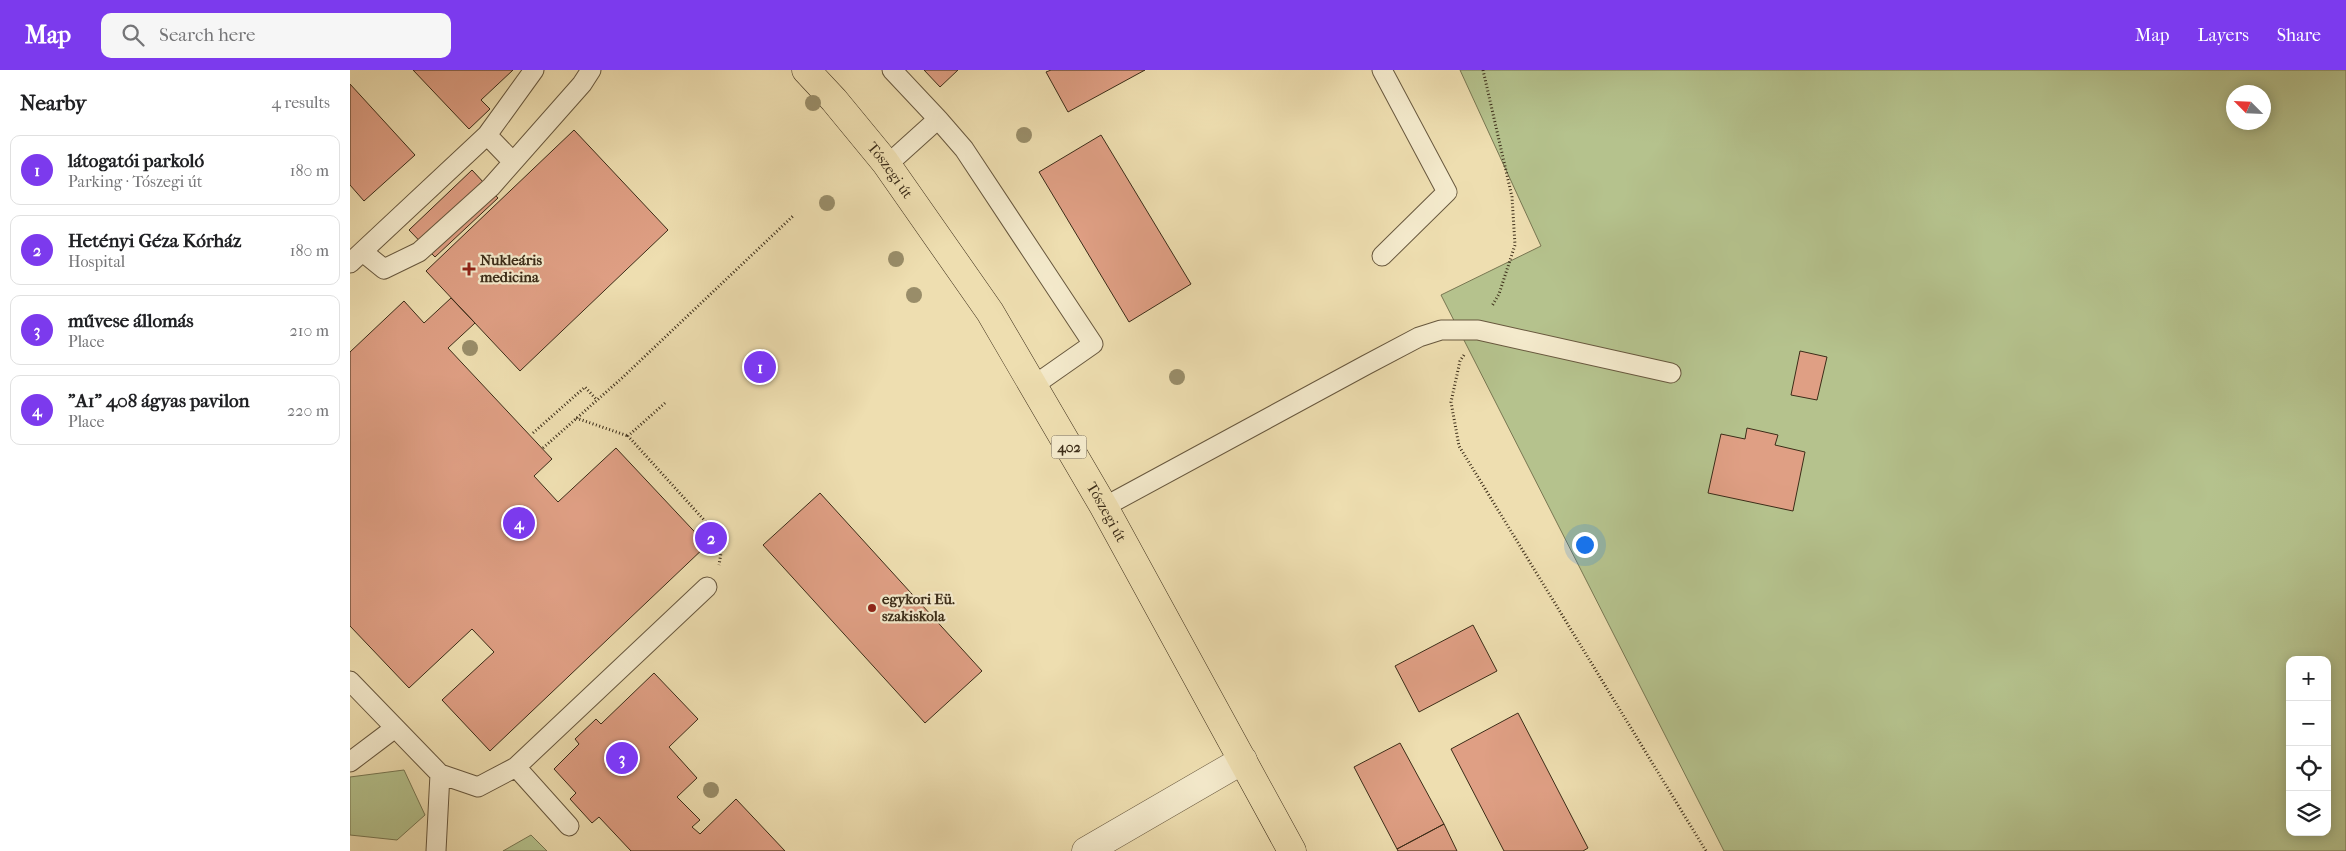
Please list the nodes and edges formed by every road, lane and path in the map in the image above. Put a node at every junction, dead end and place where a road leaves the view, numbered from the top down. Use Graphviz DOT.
graph roads {
  1 [pos="534,70"];
  2 [pos="591,70"];
  3 [pos="806,70"];
  4 [pos="892,70"];
  5 [pos="1382,70"];
  6 [pos="1483,70"];
  7 [pos="938,119"];
  8 [pos="487,135"];
  9 [pos="513,162"];
  10 [pos="887,165"];
  11 [pos="793,216"];
  12 [pos="1382,256"];
  13 [pos="356,258"];
  14 [pos="1478,330"];
  15 [pos="1671,373"];
  16 [pos="1033,386"];
  17 [pos="596,399"];
  18 [pos="665,403"];
  19 [pos="576,418"];
  20 [pos="533,433"];
  21 [pos="628,436"];
  22 [pos="543,448"];
  23 [pos="1104,507"];
  24 [pos="707,587"];
  25 [pos="350,681"];
  26 [pos="395,728"];
  27 [pos="1243,760"];
  28 [pos="350,762"];
  29 [pos="516,767"];
  30 [pos="440,774"];
  31 [pos="569,826"];
  32 [pos="436,851"];
  33 [pos="1086,851"];
  34 [pos="1292,851"];
  35 [pos="1706,851"];
  1 -- 8 [label="lane"];
  2 -- 9 [label="lane"];
  3 -- 10 [label="main road, Tószegi út / 402"];
  4 -- 7 [label="lane"];
  5 -- 12 [label="lane"];
  6 -- 14 [label="path"];
  7 -- 10 [label="lane"];
  7 -- 16 [label="lane"];
  8 -- 9 [label="lane"];
  8 -- 13 [label="lane"];
  9 -- 13 [label="lane"];
  10 -- 16 [label="main road, Tószegi út / 402"];
  11 -- 17 [label="path"];
  14 -- 15 [label="lane"];
  14 -- 23 [label="lane"];
  14 -- 35 [label="path"];
  16 -- 23 [label="main road, Tószegi út / 402"];
  17 -- 19 [label="path"];
  17 -- 20 [label="path"];
  18 -- 21 [label="path"];
  19 -- 21 [label="path"];
  19 -- 22 [label="path"];
  21 -- 24 [label="path"];
  23 -- 27 [label="main road, Tószegi út / 402"];
  24 -- 29 [label="lane"];
  25 -- 26 [label="lane"];
  26 -- 28 [label="lane"];
  26 -- 30 [label="lane"];
  27 -- 33 [label="street"];
  27 -- 34 [label="main road, Tószegi út / 402"];
  29 -- 30 [label="lane"];
  29 -- 31 [label="lane"];
  30 -- 32 [label="lane"];
}
